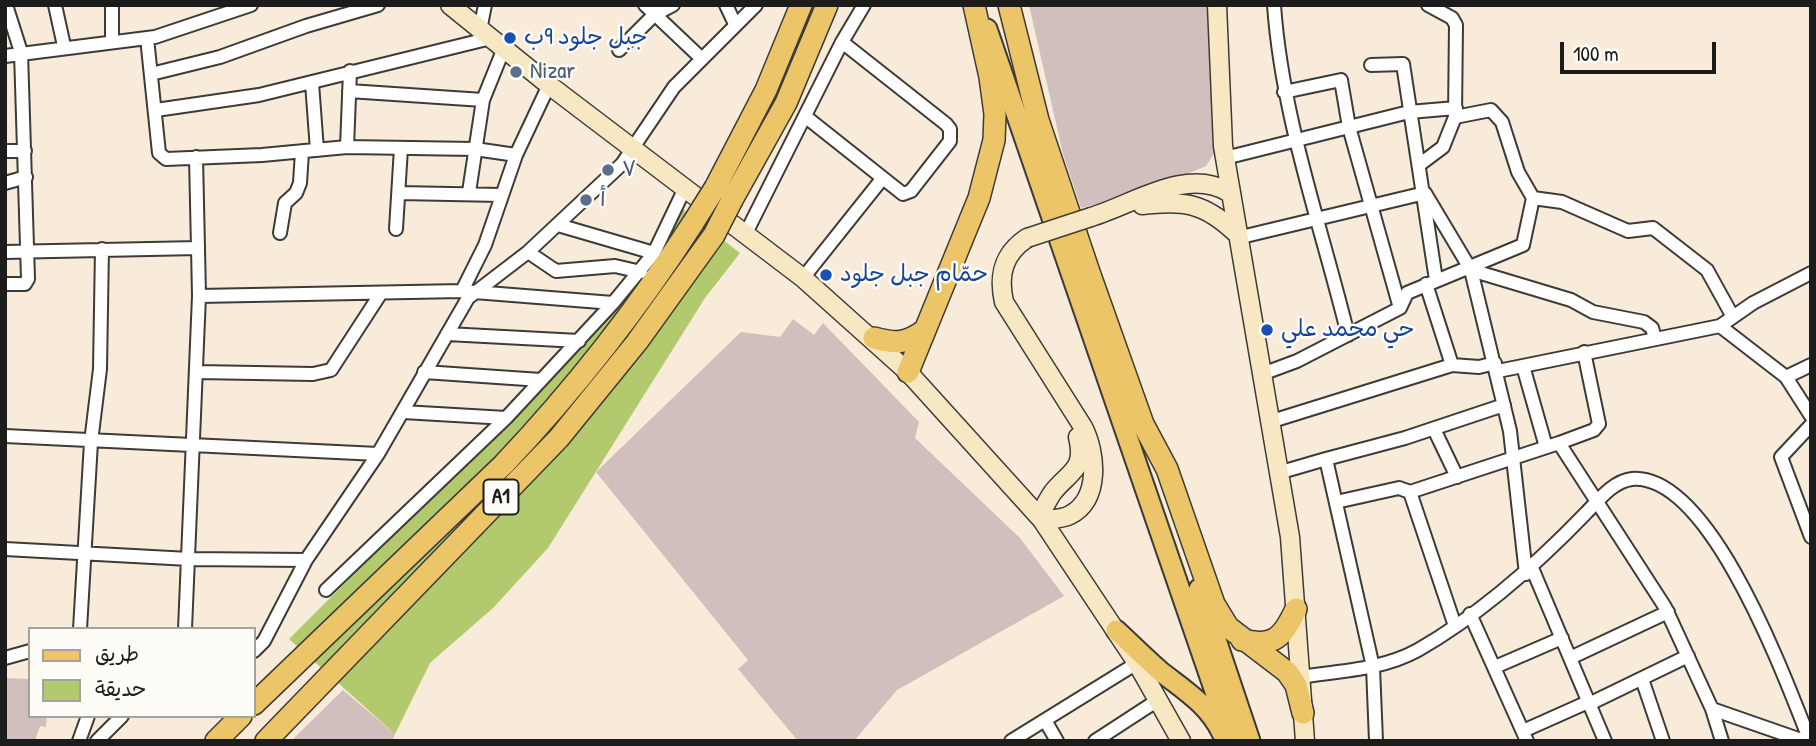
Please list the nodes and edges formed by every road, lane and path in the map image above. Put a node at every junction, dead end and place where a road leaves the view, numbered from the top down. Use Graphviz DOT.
graph roads {
  1 [pos="6,5"];
  2 [pos="54,5"];
  3 [pos="112,5"];
  4 [pos="251,5"];
  5 [pos="378,5"];
  6 [pos="450,5"];
  7 [pos="485,5"];
  8 [pos="645,5"];
  9 [pos="673,5"];
  10 [pos="726,5"];
  11 [pos="756,5"];
  12 [pos="801,5"];
  13 [pos="827,5"];
  14 [pos="864,5"];
  15 [pos="976,5"];
  16 [pos="1009,5"];
  17 [pos="1217,5"];
  18 [pos="1273,5"];
  19 [pos="1428,5"];
  20 [pos="654,15"];
  21 [pos="735,24"];
  22 [pos="147,38"];
  23 [pos="492,39"];
  24 [pos="112,40"];
  25 [pos="842,42"];
  26 [pos="64,46"];
  27 [pos="619,50"];
  28 [pos="21,52"];
  29 [pos="5,56"];
  30 [pos="701,58"];
  31 [pos="1371,65"];
  32 [pos="350,71"];
  33 [pos="152,74"];
  34 [pos="312,83"];
  35 [pos="549,85"];
  36 [pos="349,91"];
  37 [pos="1284,92"];
  38 [pos="483,100"];
  39 [pos="156,110"];
  40 [pos="1409,112"];
  41 [pos="1456,112"];
  42 [pos="806,117"];
  43 [pos="1349,127"];
  44 [pos="1294,141"];
  45 [pos="347,147"];
  46 [pos="401,148"];
  47 [pos="475,149"];
  48 [pos="317,150"];
  49 [pos="634,150"];
  50 [pos="5,151"];
  51 [pos="25,151"];
  52 [pos="302,152"];
  53 [pos="1224,152"];
  54 [pos="516,155"];
  55 [pos="196,157"];
  56 [pos="1419,165"];
  57 [pos="26,177"];
  58 [pos="882,179"];
  59 [pos="5,183"];
  60 [pos="1187,184"];
  61 [pos="685,188"];
  62 [pos="398,192"];
  63 [pos="469,192"];
  64 [pos="1425,193"];
  65 [pos="723,194"];
  66 [pos="1229,194"];
  67 [pos="502,195"];
  68 [pos="1533,198"];
  69 [pos="1370,204"];
  70 [pos="1194,205"];
  71 [pos="1114,210"];
  72 [pos="1318,216"];
  73 [pos="558,225"];
  74 [pos="396,229"];
  75 [pos="280,233"];
  76 [pos="746,233"];
  77 [pos="1236,235"];
  78 [pos="198,248"];
  79 [pos="102,249"];
  80 [pos="25,251"];
  81 [pos="5,252"];
  82 [pos="528,252"];
  83 [pos="654,253"];
  84 [pos="1470,268"];
  85 [pos="641,272"];
  86 [pos="1811,273"];
  87 [pos="803,278"];
  88 [pos="1431,282"];
  89 [pos="5,284"];
  90 [pos="468,292"];
  91 [pos="381,293"];
  92 [pos="199,296"];
  93 [pos="613,303"];
  94 [pos="1400,309"];
  95 [pos="1733,317"];
  96 [pos="1720,326"];
  97 [pos="925,330"];
  98 [pos="447,334"];
  99 [pos="1348,335"];
  100 [pos="874,338"];
  101 [pos="1655,338"];
  102 [pos="579,341"];
  103 [pos="1584,352"];
  104 [pos="1452,365"];
  105 [pos="1811,365"];
  106 [pos="1523,366"];
  107 [pos="1497,367"];
  108 [pos="197,372"];
  109 [pos="424,372"];
  110 [pos="908,372"];
  111 [pos="1262,374"];
  112 [pos="1786,377"];
  113 [pos="541,380"];
  114 [pos="1504,405"];
  115 [pos="403,412"];
  116 [pos="1074,416"];
  117 [pos="1811,416"];
  118 [pos="506,418"];
  119 [pos="1269,422"];
  120 [pos="1143,424"];
  121 [pos="1811,425"];
  122 [pos="1434,429"];
  123 [pos="5,436"];
  124 [pos="91,442"];
  125 [pos="1559,443"];
  126 [pos="192,445"];
  127 [pos="1546,447"];
  128 [pos="378,454"];
  129 [pos="1326,459"];
  130 [pos="1515,459"];
  131 [pos="1278,473"];
  132 [pos="1457,477"];
  133 [pos="1014,487"];
  134 [pos="1055,489"];
  135 [pos="1410,492"];
  136 [pos="1336,502"];
  137 [pos="1597,502"];
  138 [pos="1041,518"];
  139 [pos="1810,534"];
  140 [pos="5,549"];
  141 [pos="85,554"];
  142 [pos="189,559"];
  143 [pos="306,560"];
  144 [pos="1529,571"];
  145 [pos="326,590"];
  146 [pos="1296,610"];
  147 [pos="1668,612"];
  148 [pos="1470,614"];
  149 [pos="1455,626"];
  150 [pos="80,627"];
  151 [pos="185,627"];
  152 [pos="1116,629"];
  153 [pos="1562,638"];
  154 [pos="1242,640"];
  155 [pos="256,649"];
  156 [pos="28,652"];
  157 [pos="1688,656"];
  158 [pos="1570,657"];
  159 [pos="5,658"];
  160 [pos="1137,663"];
  161 [pos="1373,667"];
  162 [pos="1495,667"];
  163 [pos="1299,677"];
  164 [pos="1642,679"];
  165 [pos="1158,700"];
  166 [pos="256,702"];
  167 [pos="1589,703"];
  168 [pos="1712,709"];
  169 [pos="1303,713"];
  170 [pos="87,718"];
  171 [pos="120,718"];
  172 [pos="239,718"];
  173 [pos="1046,722"];
  174 [pos="1525,736"];
  175 [pos="79,741"];
  176 [pos="97,741"];
  177 [pos="216,741"];
  178 [pos="266,741"];
  179 [pos="1011,741"];
  180 [pos="1057,741"];
  181 [pos="1095,741"];
  182 [pos="1181,741"];
  183 [pos="1226,741"];
  184 [pos="1233,741"];
  185 [pos="1250,741"];
  186 [pos="1305,741"];
  187 [pos="1376,741"];
  188 [pos="1605,741"];
  189 [pos="1663,741"];
  190 [pos="1722,741"];
  191 [pos="1804,741"];
  192 [pos="1810,741"];
  1 -- 28 [label="street"];
  2 -- 26 [label="street"];
  3 -- 24 [label="street"];
  4 -- 22 [label="street"];
  5 -- 33 [label="street"];
  6 -- 23 [label="main road"];
  7 -- 23 [label="street"];
  8 -- 20 [label="street"];
  9 -- 20 [label="street"];
  10 -- 21 [label="street"];
  11 -- 21 [label="street"];
  12 -- 65 [label="highway, A1"];
  13 -- 65 [label="highway, A1"];
  14 -- 25 [label="street"];
  15 -- 97 [label="highway"];
  15 -- 184 [label="main road"];
  16 -- 120 [label="highway"];
  17 -- 53 [label="main road"];
  18 -- 37 [label="street"];
  19 -- 41 [label="street"];
  20 -- 27 [label="street"];
  20 -- 30 [label="street"];
  21 -- 30 [label="street"];
  22 -- 24 [label="street"];
  22 -- 33 [label="street"];
  23 -- 32 [label="street"];
  23 -- 35 [label="main road"];
  23 -- 38 [label="street"];
  24 -- 26 [label="street"];
  25 -- 42 [label="street"];
  25 -- 58 [label="street"];
  26 -- 28 [label="street"];
  28 -- 29 [label="street"];
  28 -- 51 [label="street"];
  30 -- 49 [label="street"];
  31 -- 40 [label="street"];
  32 -- 34 [label="street"];
  32 -- 36 [label="street"];
  33 -- 39 [label="street"];
  34 -- 39 [label="street"];
  34 -- 48 [label="street"];
  35 -- 49 [label="main road"];
  35 -- 54 [label="street"];
  36 -- 38 [label="street"];
  36 -- 45 [label="street"];
  37 -- 43 [label="street"];
  37 -- 44 [label="street"];
  38 -- 47 [label="street"];
  39 -- 55 [label="street"];
  40 -- 41 [label="street"];
  40 -- 43 [label="street"];
  40 -- 56 [label="street"];
  41 -- 56 [label="street"];
  41 -- 68 [label="street"];
  42 -- 58 [label="street"];
  42 -- 76 [label="street"];
  43 -- 44 [label="street"];
  43 -- 69 [label="street"];
  44 -- 53 [label="street"];
  44 -- 72 [label="street"];
  45 -- 46 [label="street"];
  45 -- 48 [label="street"];
  46 -- 47 [label="street"];
  46 -- 62 [label="street"];
  47 -- 54 [label="street"];
  47 -- 63 [label="street"];
  48 -- 52 [label="street"];
  49 -- 61 [label="main road"];
  49 -- 73 [label="street"];
  50 -- 51 [label="street"];
  51 -- 57 [label="street"];
  52 -- 55 [label="street"];
  52 -- 75 [label="street"];
  53 -- 60 [label="main road"];
  53 -- 66 [label="main road"];
  54 -- 67 [label="street"];
  55 -- 78 [label="street"];
  56 -- 64 [label="street"];
  57 -- 59 [label="street"];
  57 -- 80 [label="street"];
  58 -- 87 [label="street"];
  60 -- 66 [label="main road"];
  60 -- 71 [label="main road"];
  61 -- 76 [label="main road"];
  61 -- 83 [label="street"];
  62 -- 63 [label="street"];
  62 -- 74 [label="street"];
  63 -- 67 [label="street"];
  64 -- 69 [label="street"];
  64 -- 84 [label="street"];
  64 -- 88 [label="street"];
  65 -- 166 [label="highway, A1, bridge"];
  65 -- 178 [label="highway, A1, bridge"];
  66 -- 70 [label="main road"];
  66 -- 77 [label="main road"];
  67 -- 90 [label="street"];
  68 -- 84 [label="street"];
  68 -- 95 [label="street"];
  69 -- 72 [label="street"];
  69 -- 94 [label="street"];
  70 -- 71 [label="main road"];
  70 -- 77 [label="main road"];
  71 -- 116 [label="main road, bridge"];
  72 -- 77 [label="street"];
  72 -- 99 [label="street"];
  73 -- 82 [label="street"];
  73 -- 83 [label="street"];
  76 -- 87 [label="main road"];
  77 -- 111 [label="main road"];
  78 -- 79 [label="street"];
  78 -- 92 [label="street"];
  79 -- 80 [label="street"];
  79 -- 124 [label="street"];
  80 -- 81 [label="street"];
  80 -- 89 [label="street"];
  82 -- 85 [label="street"];
  82 -- 90 [label="street"];
  83 -- 85 [label="street"];
  84 -- 88 [label="street"];
  84 -- 101 [label="street"];
  84 -- 107 [label="street"];
  85 -- 93 [label="street"];
  86 -- 95 [label="street"];
  87 -- 100 [label="main road"];
  88 -- 94 [label="street"];
  88 -- 104 [label="street"];
  90 -- 91 [label="street"];
  90 -- 93 [label="street"];
  90 -- 98 [label="street"];
  91 -- 92 [label="street"];
  91 -- 108 [label="street"];
  92 -- 108 [label="street"];
  93 -- 102 [label="street"];
  94 -- 99 [label="street"];
  95 -- 96 [label="street"];
  96 -- 101 [label="street"];
  96 -- 112 [label="street"];
  97 -- 100 [label="highway"];
  97 -- 110 [label="highway"];
  98 -- 102 [label="street"];
  98 -- 109 [label="street"];
  99 -- 111 [label="street"];
  100 -- 110 [label="main road"];
  101 -- 103 [label="street"];
  102 -- 113 [label="street"];
  103 -- 106 [label="street"];
  103 -- 125 [label="street"];
  104 -- 107 [label="street"];
  104 -- 119 [label="street"];
  105 -- 112 [label="street"];
  106 -- 107 [label="street"];
  106 -- 127 [label="street"];
  107 -- 114 [label="street"];
  108 -- 126 [label="street"];
  109 -- 113 [label="street"];
  109 -- 115 [label="street"];
  110 -- 133 [label="main road"];
  111 -- 119 [label="main road"];
  112 -- 117 [label="street"];
  113 -- 118 [label="street"];
  114 -- 122 [label="street"];
  114 -- 130 [label="street"];
  115 -- 118 [label="street"];
  115 -- 128 [label="street"];
  116 -- 134 [label="main road"];
  116 -- 138 [label="main road"];
  118 -- 145 [label="street"];
  119 -- 131 [label="main road"];
  120 -- 154 [label="highway"];
  120 -- 185 [label="main road"];
  121 -- 139 [label="street"];
  122 -- 129 [label="street"];
  122 -- 132 [label="street"];
  123 -- 124 [label="street"];
  124 -- 126 [label="street"];
  124 -- 141 [label="street"];
  125 -- 127 [label="street"];
  125 -- 137 [label="street"];
  126 -- 128 [label="street"];
  126 -- 142 [label="street"];
  127 -- 130 [label="street"];
  128 -- 143 [label="street"];
  129 -- 131 [label="street"];
  129 -- 136 [label="street"];
  130 -- 132 [label="street"];
  130 -- 144 [label="street"];
  131 -- 146 [label="main road"];
  132 -- 135 [label="street"];
  133 -- 134 [label="main road"];
  133 -- 138 [label="main road"];
  134 -- 138 [label="main road"];
  135 -- 136 [label="street"];
  135 -- 149 [label="street"];
  136 -- 161 [label="street"];
  137 -- 144 [label="street"];
  137 -- 147 [label="street"];
  137 -- 192 [label="street"];
  138 -- 152 [label="main road"];
  140 -- 141 [label="street"];
  141 -- 142 [label="street"];
  141 -- 150 [label="street"];
  142 -- 143 [label="street"];
  142 -- 151 [label="street"];
  143 -- 155 [label="street"];
  144 -- 148 [label="street"];
  144 -- 153 [label="street"];
  146 -- 154 [label="highway"];
  146 -- 163 [label="main road"];
  147 -- 157 [label="street"];
  147 -- 158 [label="street"];
  148 -- 149 [label="street"];
  148 -- 162 [label="street"];
  149 -- 161 [label="street"];
  152 -- 160 [label="main road"];
  152 -- 183 [label="main road"];
  153 -- 158 [label="street"];
  153 -- 162 [label="street"];
  154 -- 169 [label="highway"];
  156 -- 159 [label="street"];
  157 -- 164 [label="street"];
  157 -- 168 [label="street"];
  158 -- 167 [label="street"];
  160 -- 165 [label="main road"];
  160 -- 173 [label="street"];
  161 -- 163 [label="street"];
  161 -- 187 [label="street"];
  162 -- 174 [label="street"];
  163 -- 169 [label="main road"];
  164 -- 167 [label="street"];
  164 -- 189 [label="street"];
  165 -- 181 [label="street"];
  165 -- 182 [label="main road"];
  167 -- 174 [label="street"];
  167 -- 188 [label="street"];
  168 -- 190 [label="street"];
  168 -- 191 [label="street"];
  169 -- 186 [label="main road"];
  170 -- 175 [label="street"];
  171 -- 176 [label="street"];
  172 -- 177 [label="highway"];
  173 -- 179 [label="street"];
  173 -- 180 [label="street"];
}
